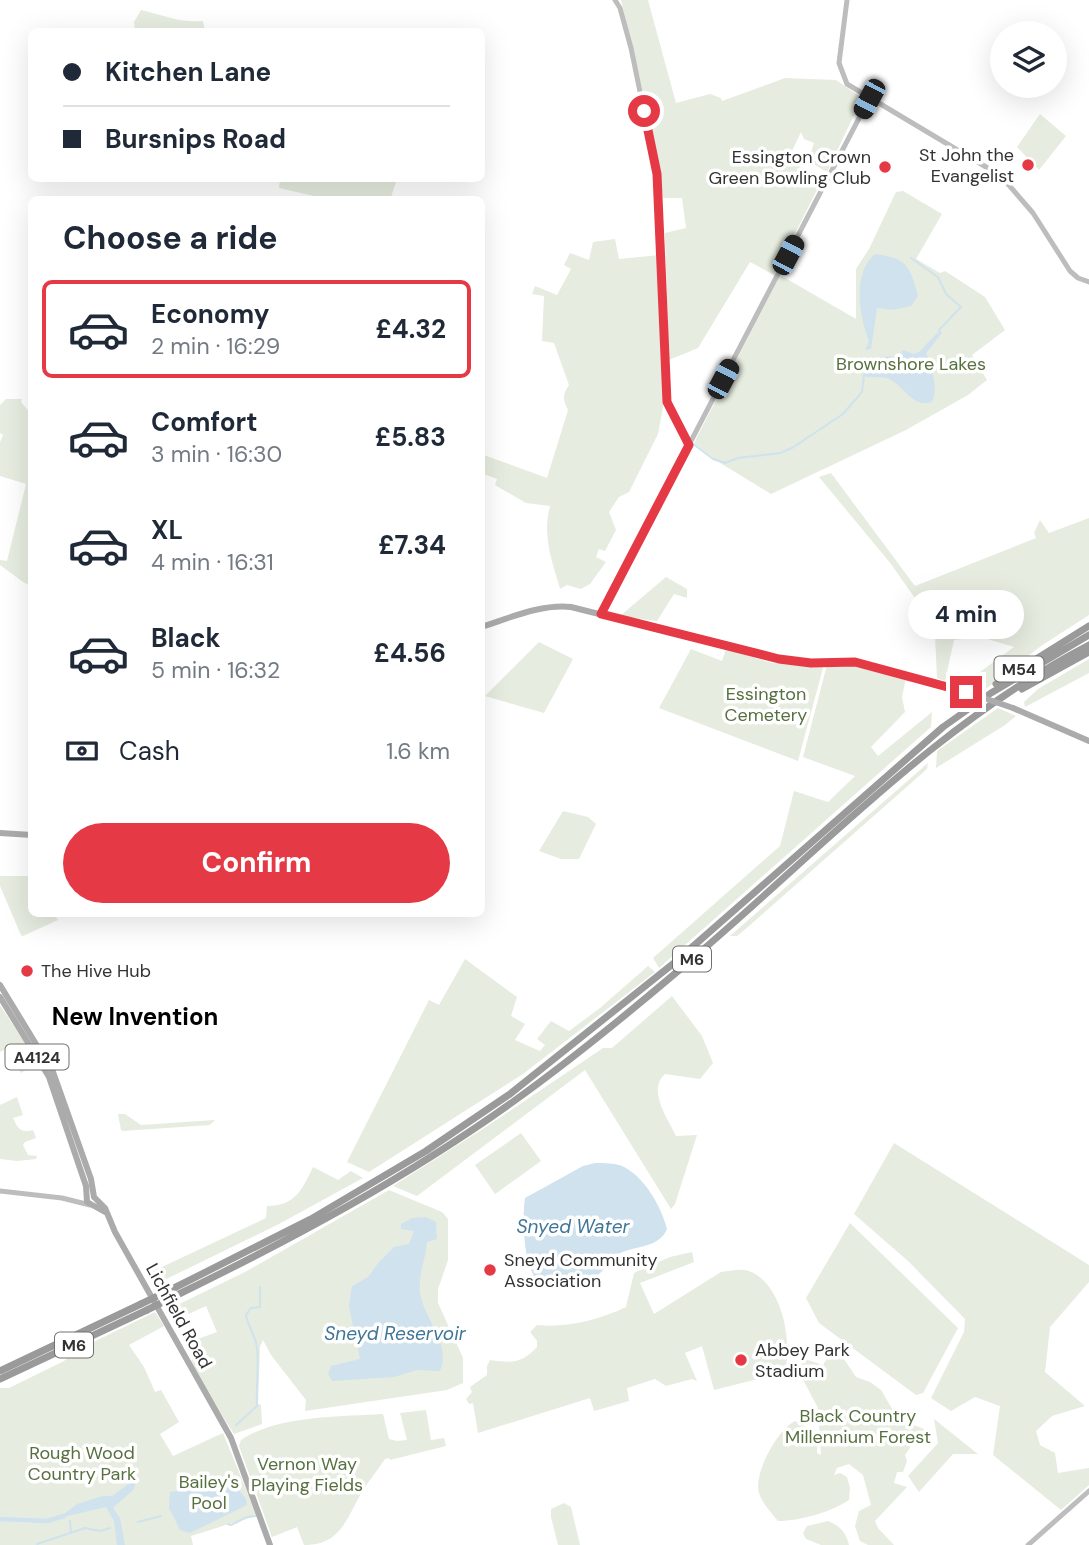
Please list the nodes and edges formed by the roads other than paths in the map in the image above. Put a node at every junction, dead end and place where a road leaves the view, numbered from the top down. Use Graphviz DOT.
graph roads {
  1 [pos="615,0"];
  2 [pos="847,0"];
  3 [pos="869,99"];
  4 [pos="1089,282"];
  5 [pos="689,445"];
  6 [pos="601,614"];
  7 [pos="485,626"];
  8 [pos="1089,626"];
  9 [pos="1089,634"];
  10 [pos="1089,645"];
  11 [pos="1089,652"];
  12 [pos="976,714"];
  13 [pos="956,718"];
  14 [pos="1089,741"];
  15 [pos="0,833"];
  16 [pos="28,835"];
  17 [pos="0,985"];
  18 [pos="0,997"];
  19 [pos="0,1191"];
  20 [pos="91,1200"];
  21 [pos="175,1292"];
  22 [pos="144,1307"];
  23 [pos="0,1371"];
  24 [pos="0,1379"];
  25 [pos="1089,1491"];
  26 [pos="270,1545"];
  27 [pos="1028,1545"];
  1 -- 5 [label="street"];
  2 -- 3 [label="street"];
  3 -- 4 [label="street"];
  3 -- 5 [label="street"];
  5 -- 6 [label="street"];
  6 -- 7 [label="main road"];
  6 -- 14 [label="main road, bridge"];
  8 -- 13 [label="highway, M54"];
  9 -- 13 [label="highway, M6"];
  10 -- 12 [label="highway, M6"];
  11 -- 12 [label="highway, M54"];
  12 -- 21 [label="highway, M6"];
  13 -- 21 [label="highway, M6"];
  15 -- 16 [label="main road"];
  17 -- 20 [label="main road, Lichfield Road / A4124"];
  18 -- 20 [label="main road, Lichfield Road / A4124"];
  19 -- 20 [label="street"];
  20 -- 26 [label="main road, Lichfield Road / A4124"];
  21 -- 22 [label="highway, M6, bridge"];
  22 -- 23 [label="highway, M6"];
  22 -- 24 [label="highway, M6"];
  25 -- 27 [label="street"];
}
